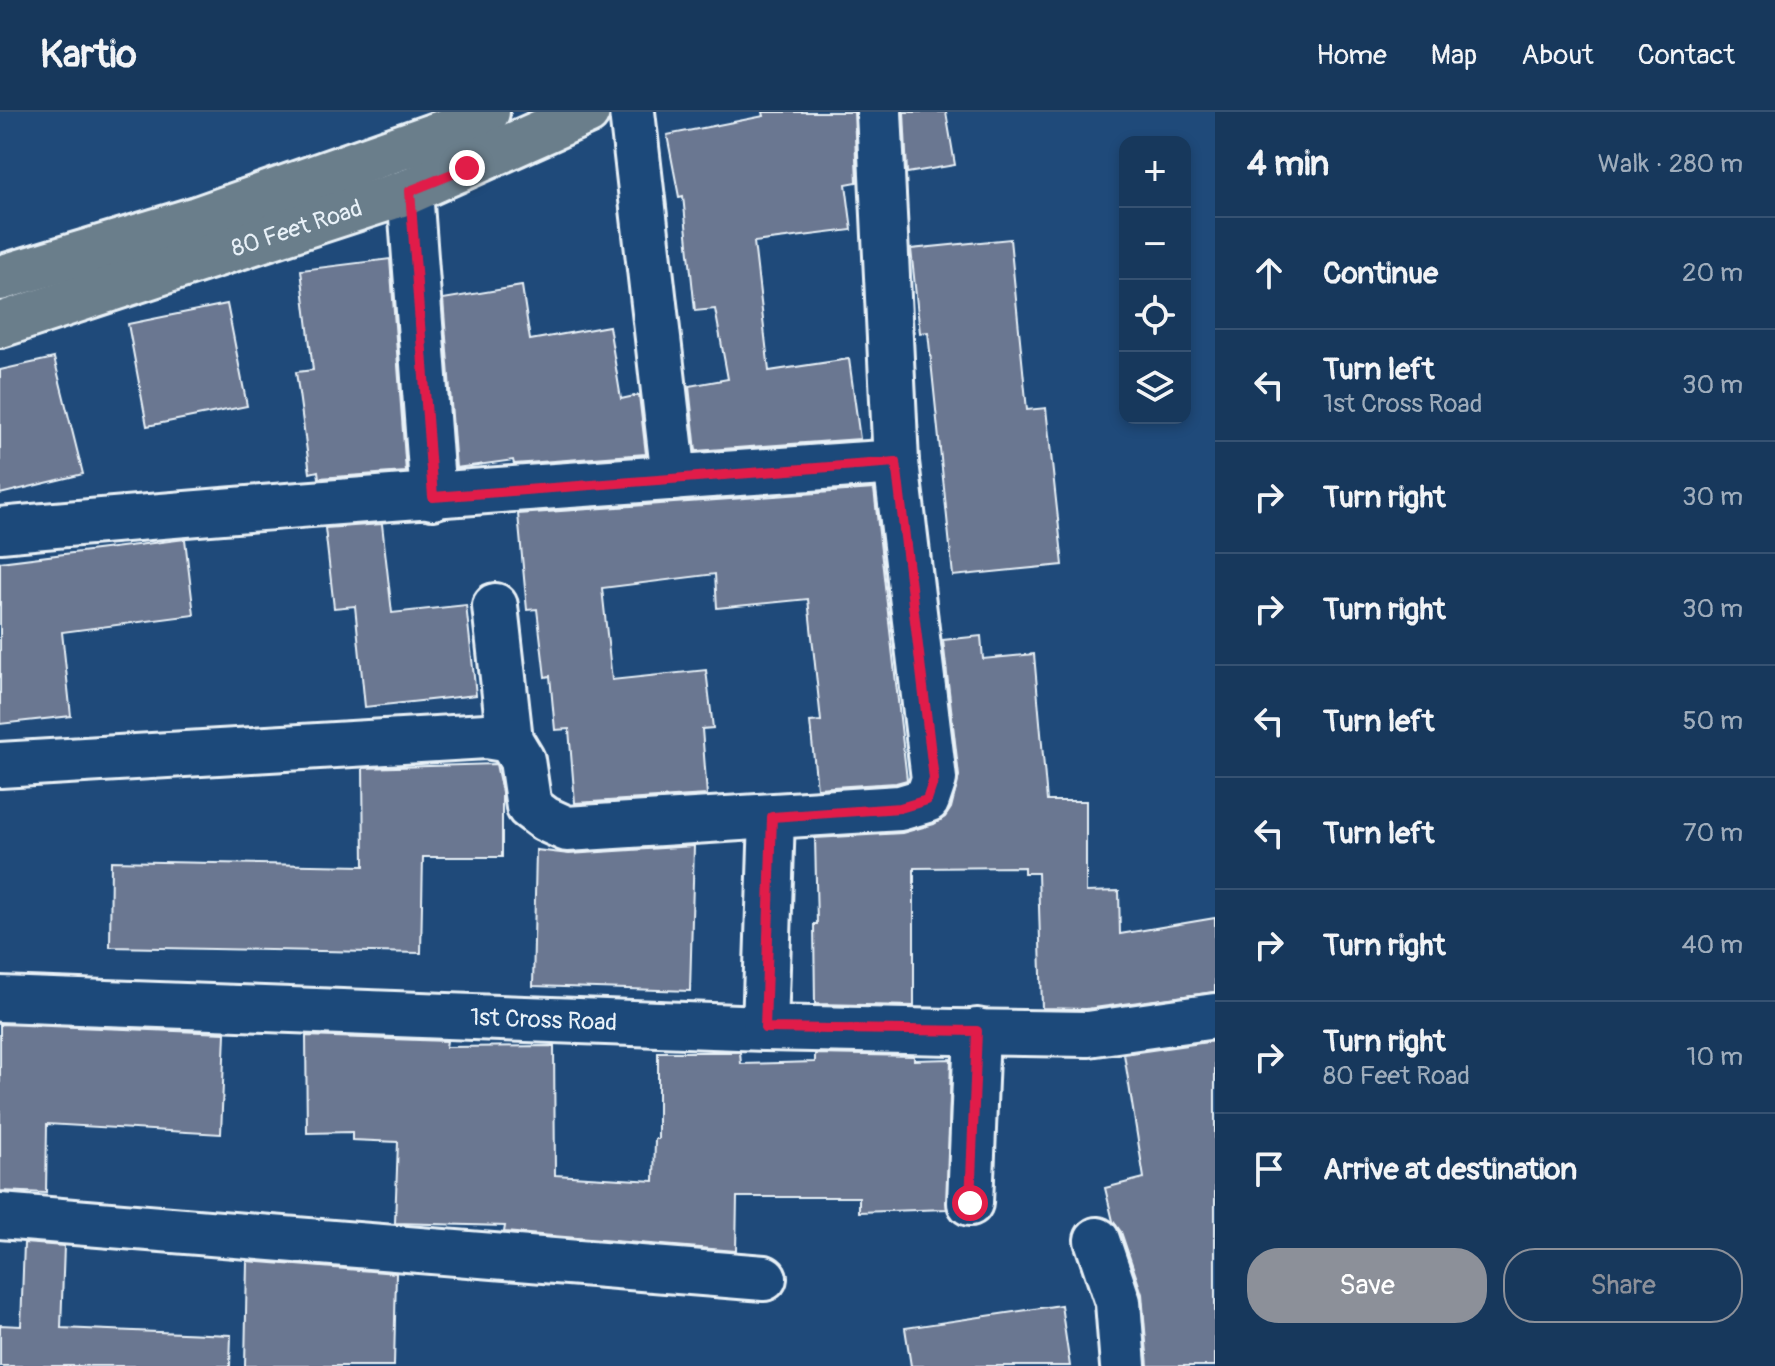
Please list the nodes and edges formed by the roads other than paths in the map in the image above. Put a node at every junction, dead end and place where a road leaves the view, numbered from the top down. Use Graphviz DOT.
graph roads {
  1 [pos="487,112"];
  2 [pos="587,112"];
  3 [pos="632,112"];
  4 [pos="879,112"];
  5 [pos="410,191"];
  6 [pos="0,278"];
  7 [pos="0,325"];
  8 [pos="896,462"];
  9 [pos="674,478"];
  10 [pos="433,497"];
  11 [pos="0,530"];
  12 [pos="495,606"];
  13 [pos="510,740"];
  14 [pos="0,765"];
  15 [pos="772,817"];
  16 [pos="0,999"];
  17 [pos="1215,1016"];
  18 [pos="765,1028"];
  19 [pos="977,1031"];
  20 [pos="970,1203"];
  21 [pos="0,1216"];
  22 [pos="1097,1240"];
  23 [pos="764,1278"];
  24 [pos="1123,1366"];
  1 -- 6 [label="main road, 80 Feet Road"];
  2 -- 5 [label="main road, 80 Feet Road"];
  3 -- 9 [label="street"];
  4 -- 8 [label="street"];
  5 -- 7 [label="main road, 80 Feet Road"];
  5 -- 10 [label="street"];
  8 -- 9 [label="street"];
  8 -- 15 [label="street"];
  9 -- 10 [label="street"];
  10 -- 11 [label="street"];
  12 -- 13 [label="street"];
  13 -- 14 [label="street"];
  13 -- 15 [label="street"];
  15 -- 18 [label="street"];
  16 -- 18 [label="street, 1st Cross Road"];
  17 -- 19 [label="street, 1st Cross Road"];
  18 -- 19 [label="street, 1st Cross Road"];
  19 -- 20 [label="street"];
  21 -- 23 [label="street"];
  22 -- 24 [label="street"];
}
